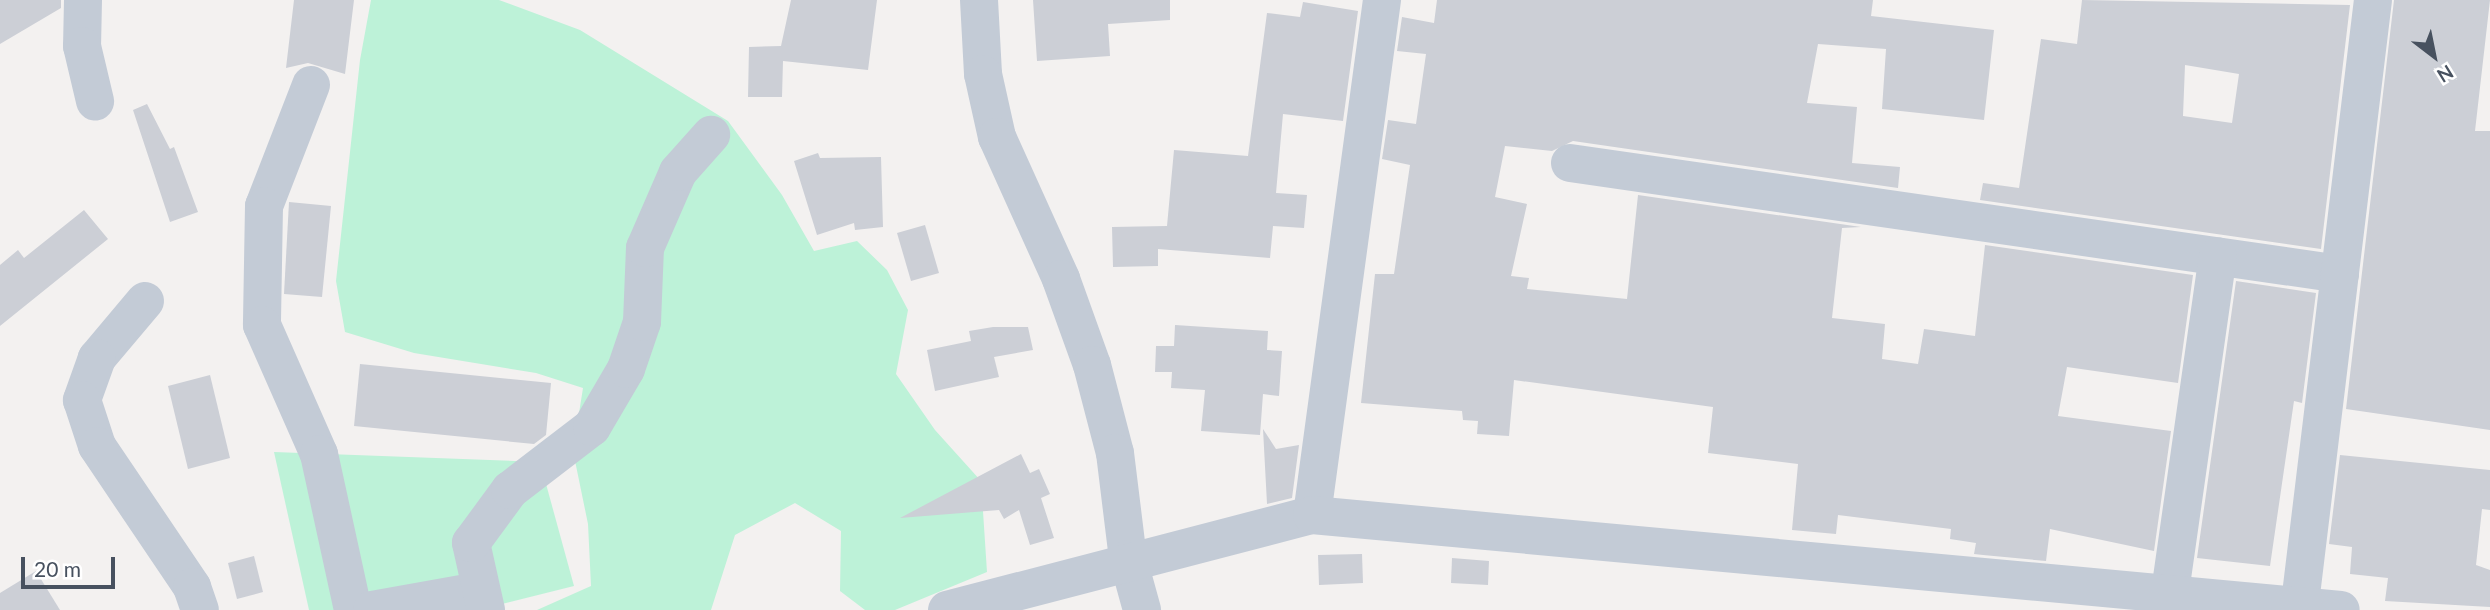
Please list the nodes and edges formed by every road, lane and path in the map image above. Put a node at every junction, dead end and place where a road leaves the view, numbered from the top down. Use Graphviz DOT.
graph roads {
  1 [pos="83,0"];
  2 [pos="979,0"];
  3 [pos="1382,0"];
  4 [pos="2373,0"];
  5 [pos="311,85"];
  6 [pos="96,101"];
  7 [pos="711,135"];
  8 [pos="1570,163"];
  9 [pos="2218,256"];
  10 [pos="2340,274"];
  11 [pos="145,301"];
  12 [pos="1312,515"];
  13 [pos="1128,559"];
  14 [pos="2170,592"];
  15 [pos="482,601"];
  16 [pos="2300,603"];
  17 [pos="200,610"];
  18 [pos="353,610"];
  19 [pos="372,610"];
  20 [pos="947,610"];
  21 [pos="1142,610"];
  22 [pos="2341,610"];
  1 -- 6 [label="street"];
  2 -- 13 [label="street"];
  3 -- 12 [label="street"];
  4 -- 10 [label="street"];
  5 -- 18 [label="street"];
  7 -- 15 [label="street"];
  8 -- 9 [label="street"];
  9 -- 10 [label="street"];
  9 -- 14 [label="street"];
  10 -- 16 [label="street"];
  11 -- 17 [label="street"];
  12 -- 13 [label="street"];
  12 -- 14 [label="street"];
  13 -- 20 [label="street"];
  13 -- 21 [label="street"];
  14 -- 16 [label="street"];
  15 -- 19 [label="street"];
  16 -- 22 [label="street"];
}
